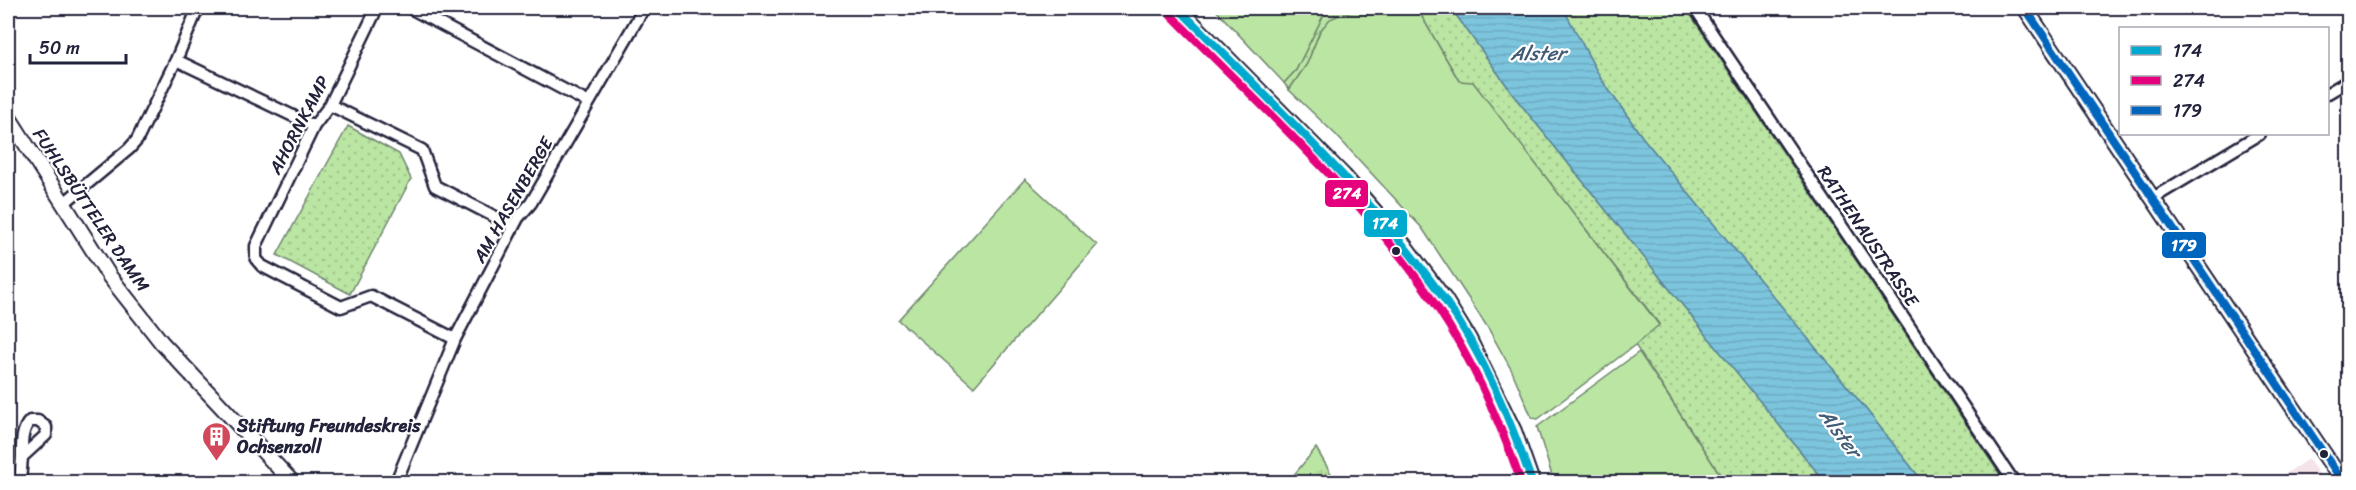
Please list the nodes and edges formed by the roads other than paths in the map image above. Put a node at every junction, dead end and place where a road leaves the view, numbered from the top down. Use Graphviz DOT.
graph roads {
  1 [pos="198,8"];
  2 [pos="377,8"];
  3 [pos="410,8"];
  4 [pos="644,8"];
  5 [pos="1178,8"];
  6 [pos="1695,8"];
  7 [pos="2025,8"];
  8 [pos="176,60"];
  9 [pos="2349,81"];
  10 [pos="2329,92"];
  11 [pos="589,103"];
  12 [pos="330,105"];
  13 [pos="8,116"];
  14 [pos="314,126"];
  15 [pos="2258,135"];
  16 [pos="2152,198"];
  17 [pos="63,204"];
  18 [pos="513,226"];
  19 [pos="455,339"];
  20 [pos="22,457"];
  21 [pos="2347,482"];
  22 [pos="20,483"];
  23 [pos="292,483"];
  24 [pos="396,483"];
  25 [pos="1532,483"];
  26 [pos="2014,483"];
  1 -- 8 [label="street"];
  2 -- 12 [label="street, AHORNKAMP"];
  3 -- 11 [label="street"];
  4 -- 11 [label="street, AM HASENBERGE"];
  5 -- 25 [label="street"];
  6 -- 26 [label="street, RATHENAUSTRASSE"];
  7 -- 16 [label="street"];
  8 -- 14 [label="street"];
  8 -- 17 [label="street"];
  9 -- 10 [label="street"];
  11 -- 18 [label="street, AM HASENBERGE"];
  12 -- 14 [label="street, AHORNKAMP"];
  12 -- 18 [label="street"];
  13 -- 17 [label="street, FUHLSBÜTTELER DAMM"];
  14 -- 19 [label="street, AHORNKAMP"];
  15 -- 16 [label="street"];
  16 -- 21 [label="street"];
  17 -- 23 [label="street, FUHLSBÜTTELER DAMM"];
  18 -- 19 [label="street, AM HASENBERGE"];
  19 -- 24 [label="street, AM HASENBERGE"];
  20 -- 22 [label="street"];
}
